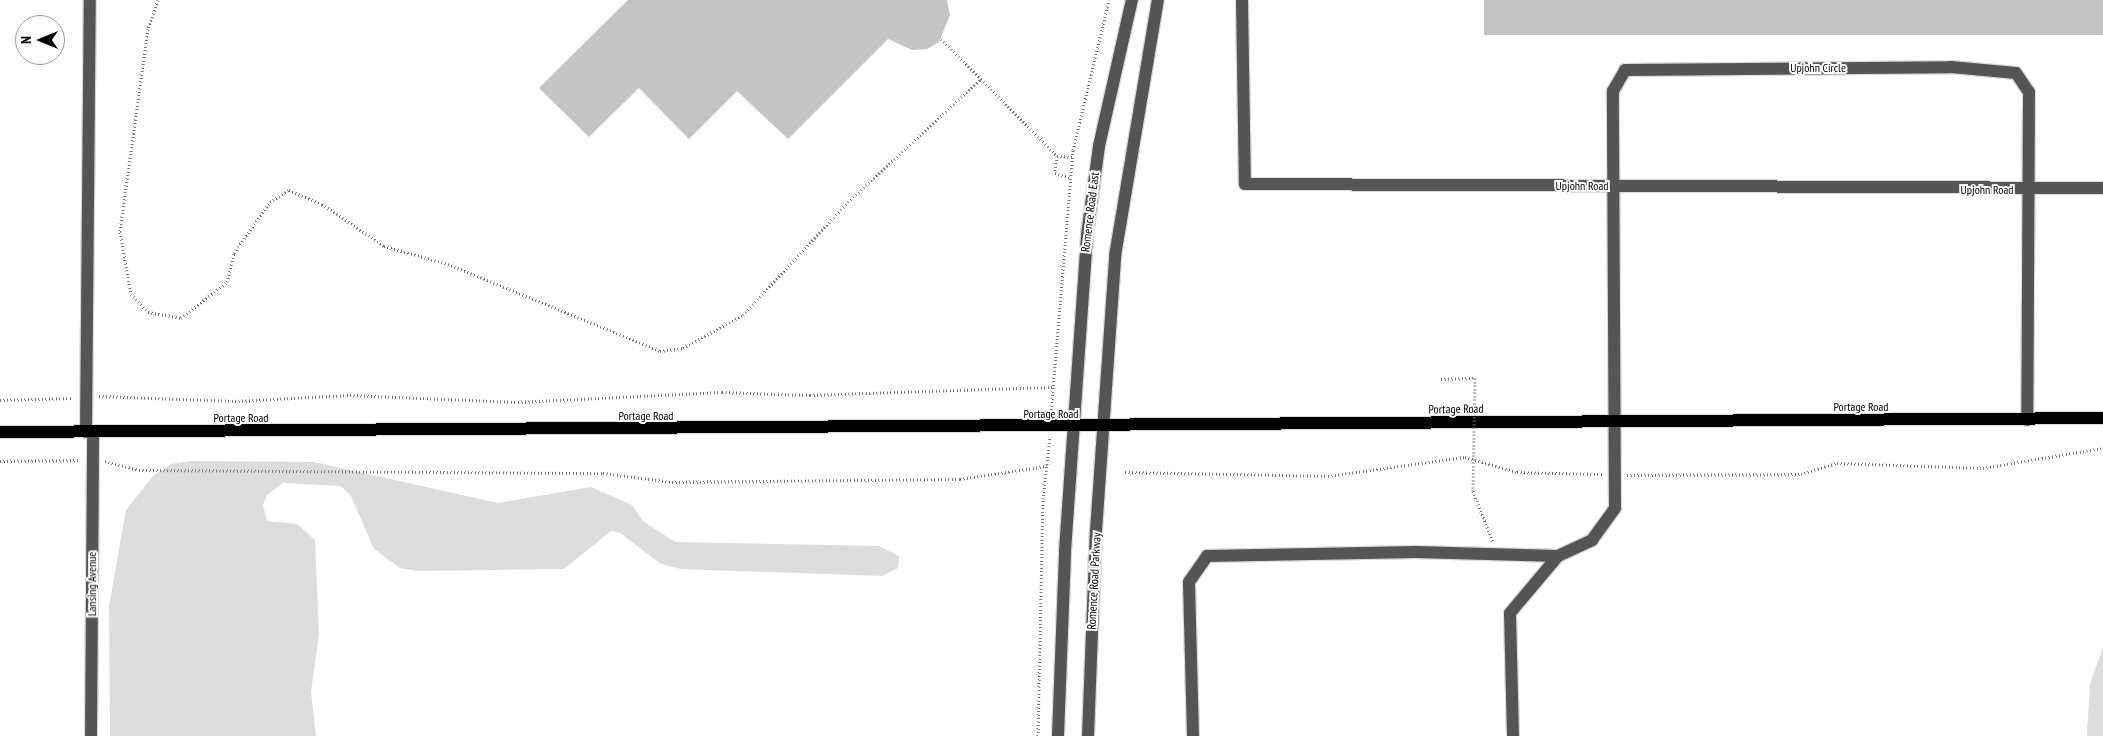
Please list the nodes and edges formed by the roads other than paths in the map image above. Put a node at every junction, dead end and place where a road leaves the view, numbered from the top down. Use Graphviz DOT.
graph roads {
  1 [pos="90,0"];
  2 [pos="1132,0"];
  3 [pos="1158,0"];
  4 [pos="1242,0"];
  5 [pos="1613,186"];
  6 [pos="2103,188"];
  7 [pos="2029,190"];
  8 [pos="2103,418"];
  9 [pos="2027,420"];
  10 [pos="1614,422"];
  11 [pos="1074,427"];
  12 [pos="1104,427"];
  13 [pos="0,432"];
  14 [pos="90,432"];
  15 [pos="1558,556"];
  16 [pos="91,736"];
  17 [pos="1058,736"];
  18 [pos="1088,736"];
  19 [pos="1193,736"];
  20 [pos="1513,736"];
  1 -- 14 [label="street, Lansing Avenue"];
  2 -- 11 [label="street, Romence Road East"];
  3 -- 12 [label="street"];
  4 -- 5 [label="street, Upjohn Road"];
  5 -- 7 [label="street, Upjohn Road"];
  5 -- 7 [label="street, Upjohn Circle"];
  5 -- 10 [label="street, Upjohn Circle"];
  6 -- 7 [label="street, Upjohn Road"];
  7 -- 9 [label="street, Upjohn Circle"];
  8 -- 9 [label="main road, Portage Road"];
  9 -- 10 [label="main road, Portage Road"];
  10 -- 12 [label="main road, Portage Road"];
  10 -- 15 [label="street, Upjohn Circle"];
  11 -- 12 [label="main road, Portage Road"];
  11 -- 14 [label="main road, Portage Road"];
  11 -- 17 [label="street"];
  12 -- 18 [label="street, Romence Road Parkway"];
  13 -- 14 [label="main road, Portage Road"];
  14 -- 16 [label="street, Lansing Avenue"];
  15 -- 19 [label="street"];
  15 -- 20 [label="street"];
}
